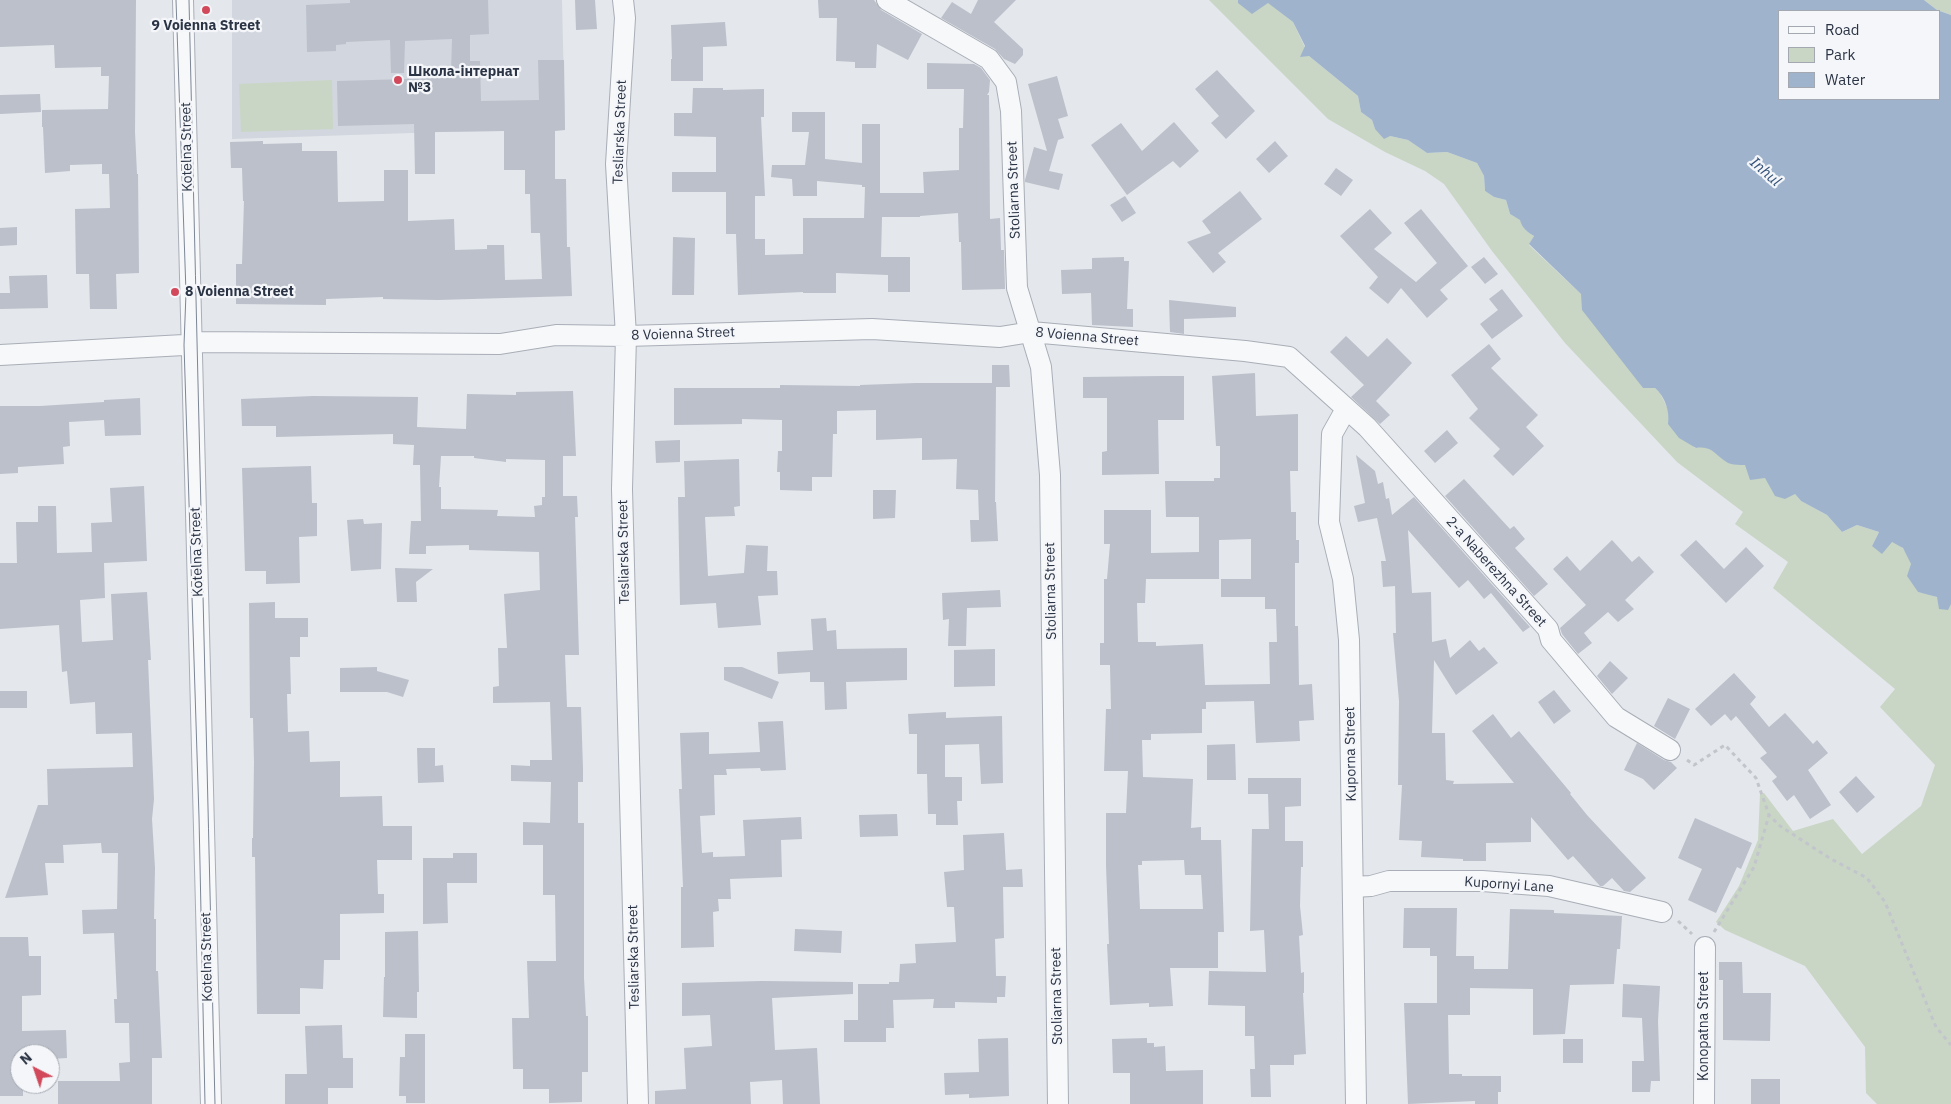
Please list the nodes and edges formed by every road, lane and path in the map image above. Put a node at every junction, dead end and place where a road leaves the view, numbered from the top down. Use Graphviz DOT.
graph roads {
  1 [pos="183,0"];
  2 [pos="623,0"];
  3 [pos="887,0"];
  4 [pos="1031,332"];
  5 [pos="626,336"];
  6 [pos="192,344"];
  7 [pos="0,355"];
  8 [pos="1346,409"];
  9 [pos="1670,750"];
  10 [pos="1769,815"];
  11 [pos="1353,887"];
  12 [pos="1662,912"];
  13 [pos="1705,947"];
  14 [pos="1951,1045"];
  15 [pos="211,1104"];
  16 [pos="638,1104"];
  17 [pos="1058,1104"];
  18 [pos="1356,1104"];
  19 [pos="1704,1104"];
  1 -- 6 [label="street, Kotelna Street"];
  2 -- 5 [label="street, Tesliarska Street"];
  3 -- 4 [label="street, Stoliarna Street"];
  4 -- 5 [label="street, 8 Voienna Street"];
  4 -- 8 [label="street, 8 Voienna Street"];
  4 -- 17 [label="street, Stoliarna Street"];
  5 -- 6 [label="street, 8 Voienna Street"];
  5 -- 16 [label="street, Tesliarska Street"];
  6 -- 7 [label="street, 8 Voienna Street"];
  6 -- 15 [label="street, Kotelna Street"];
  8 -- 9 [label="street, 2-a Naberezhna Street"];
  8 -- 11 [label="street, Kuporna Street"];
  9 -- 10 [label="path"];
  10 -- 13 [label="path"];
  10 -- 14 [label="path"];
  11 -- 12 [label="street, Kupornyi Lane"];
  11 -- 18 [label="street, Kuporna Street"];
  12 -- 13 [label="path"];
  13 -- 19 [label="street, Konopatna Street"];
}
